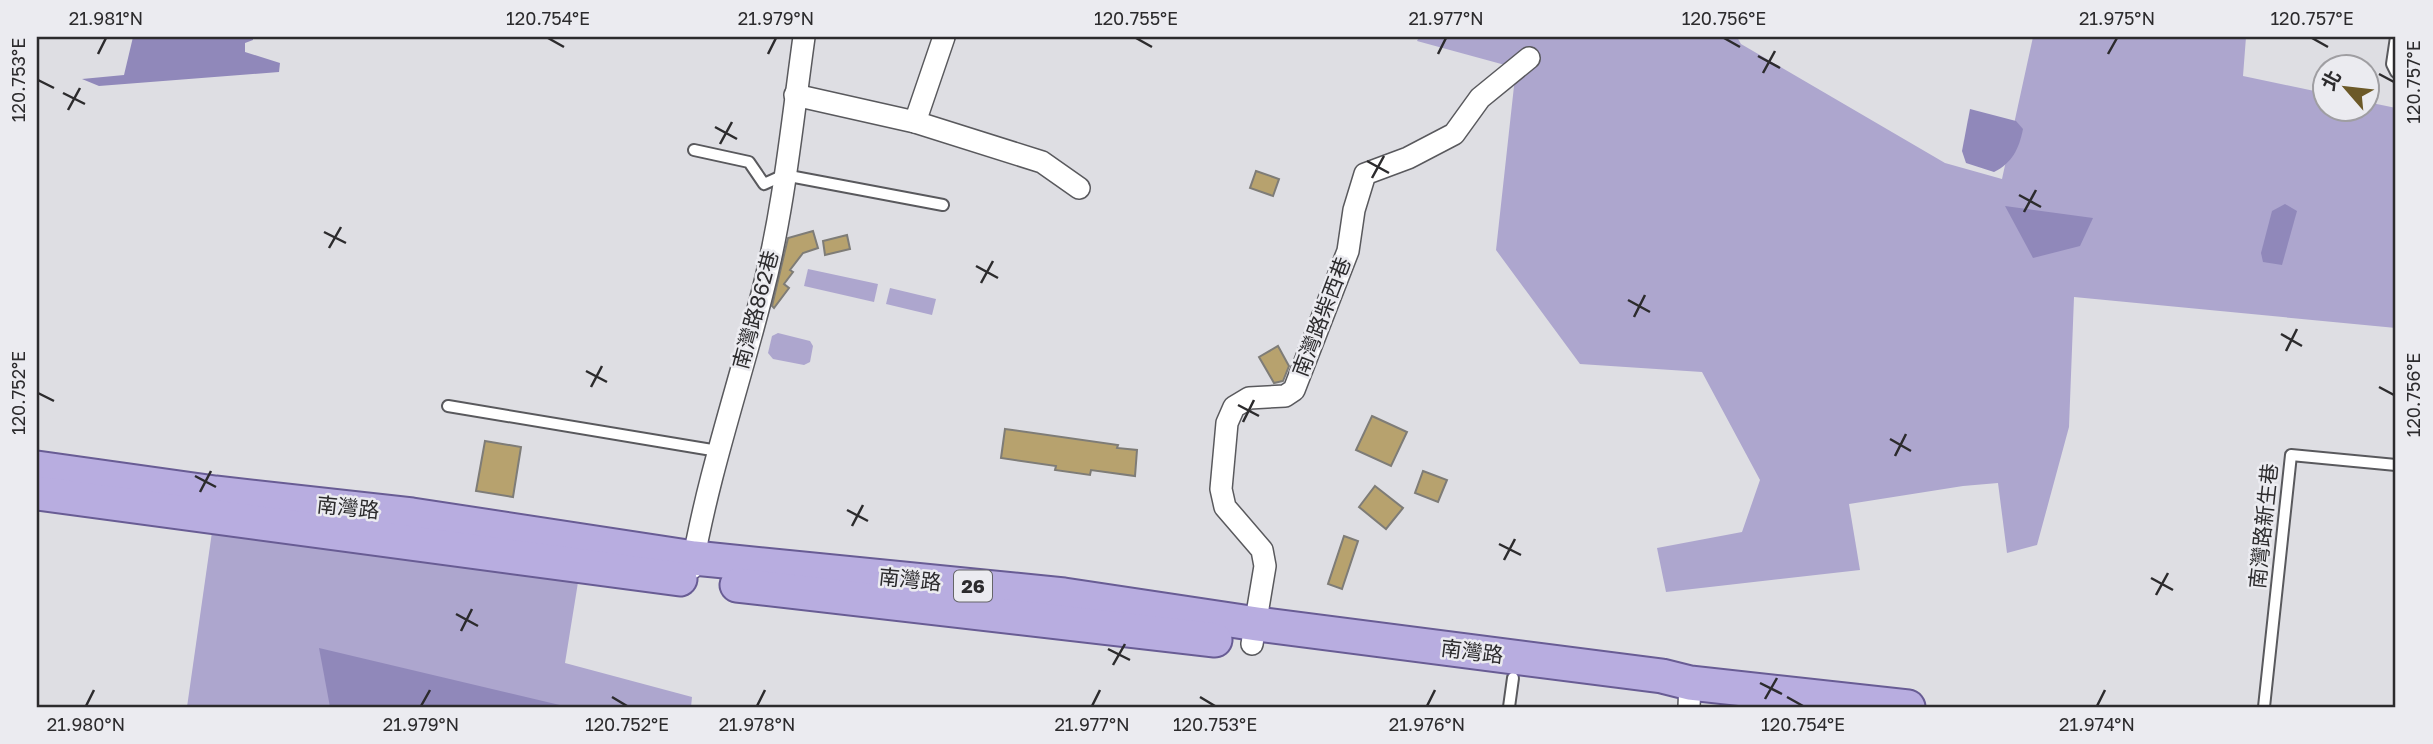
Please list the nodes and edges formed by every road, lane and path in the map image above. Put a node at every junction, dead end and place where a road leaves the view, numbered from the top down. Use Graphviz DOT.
graph roads {
  1 [pos="804,37"];
  2 [pos="944,37"];
  3 [pos="2396,37"];
  4 [pos="1529,58"];
  5 [pos="2396,72"];
  6 [pos="795,95"];
  7 [pos="915,122"];
  8 [pos="694,150"];
  9 [pos="785,175"];
  10 [pos="1079,188"];
  11 [pos="943,205"];
  12 [pos="448,406"];
  13 [pos="718,451"];
  14 [pos="2396,465"];
  15 [pos="37,468"];
  16 [pos="37,493"];
  17 [pos="214,505"];
  18 [pos="692,569"];
  19 [pos="1254,634"];
  20 [pos="1511,693"];
  21 [pos="1690,697"];
  22 [pos="1744,707"];
  23 [pos="1908,707"];
  24 [pos="2264,707"];
  1 -- 6 [label="street, 南灣路862巷"];
  2 -- 7 [label="street"];
  3 -- 5 [label="lane"];
  4 -- 19 [label="street, 南灣路柴西巷"];
  6 -- 7 [label="street"];
  6 -- 9 [label="street, 南灣路862巷"];
  7 -- 10 [label="street"];
  8 -- 9 [label="lane"];
  9 -- 11 [label="lane"];
  9 -- 13 [label="street, 南灣路862巷"];
  12 -- 13 [label="lane"];
  13 -- 18 [label="street, 南灣路862巷"];
  14 -- 24 [label="lane, 南灣路新生巷"];
  15 -- 17 [label="main road, 南灣路 / 26"];
  16 -- 17 [label="main road, 南灣路 / 26"];
  17 -- 18 [label="main road, 南灣路 / 26"];
  18 -- 19 [label="main road, 南灣路 / 26"];
  19 -- 20 [label="main road, 南灣路 / 26"];
  19 -- 21 [label="main road, 南灣路 / 26"];
  20 -- 21 [label="main road, 南灣路 / 26"];
  21 -- 22 [label="main road, 南灣路 / 26"];
  21 -- 23 [label="main road, 南灣路 / 26"];
}
